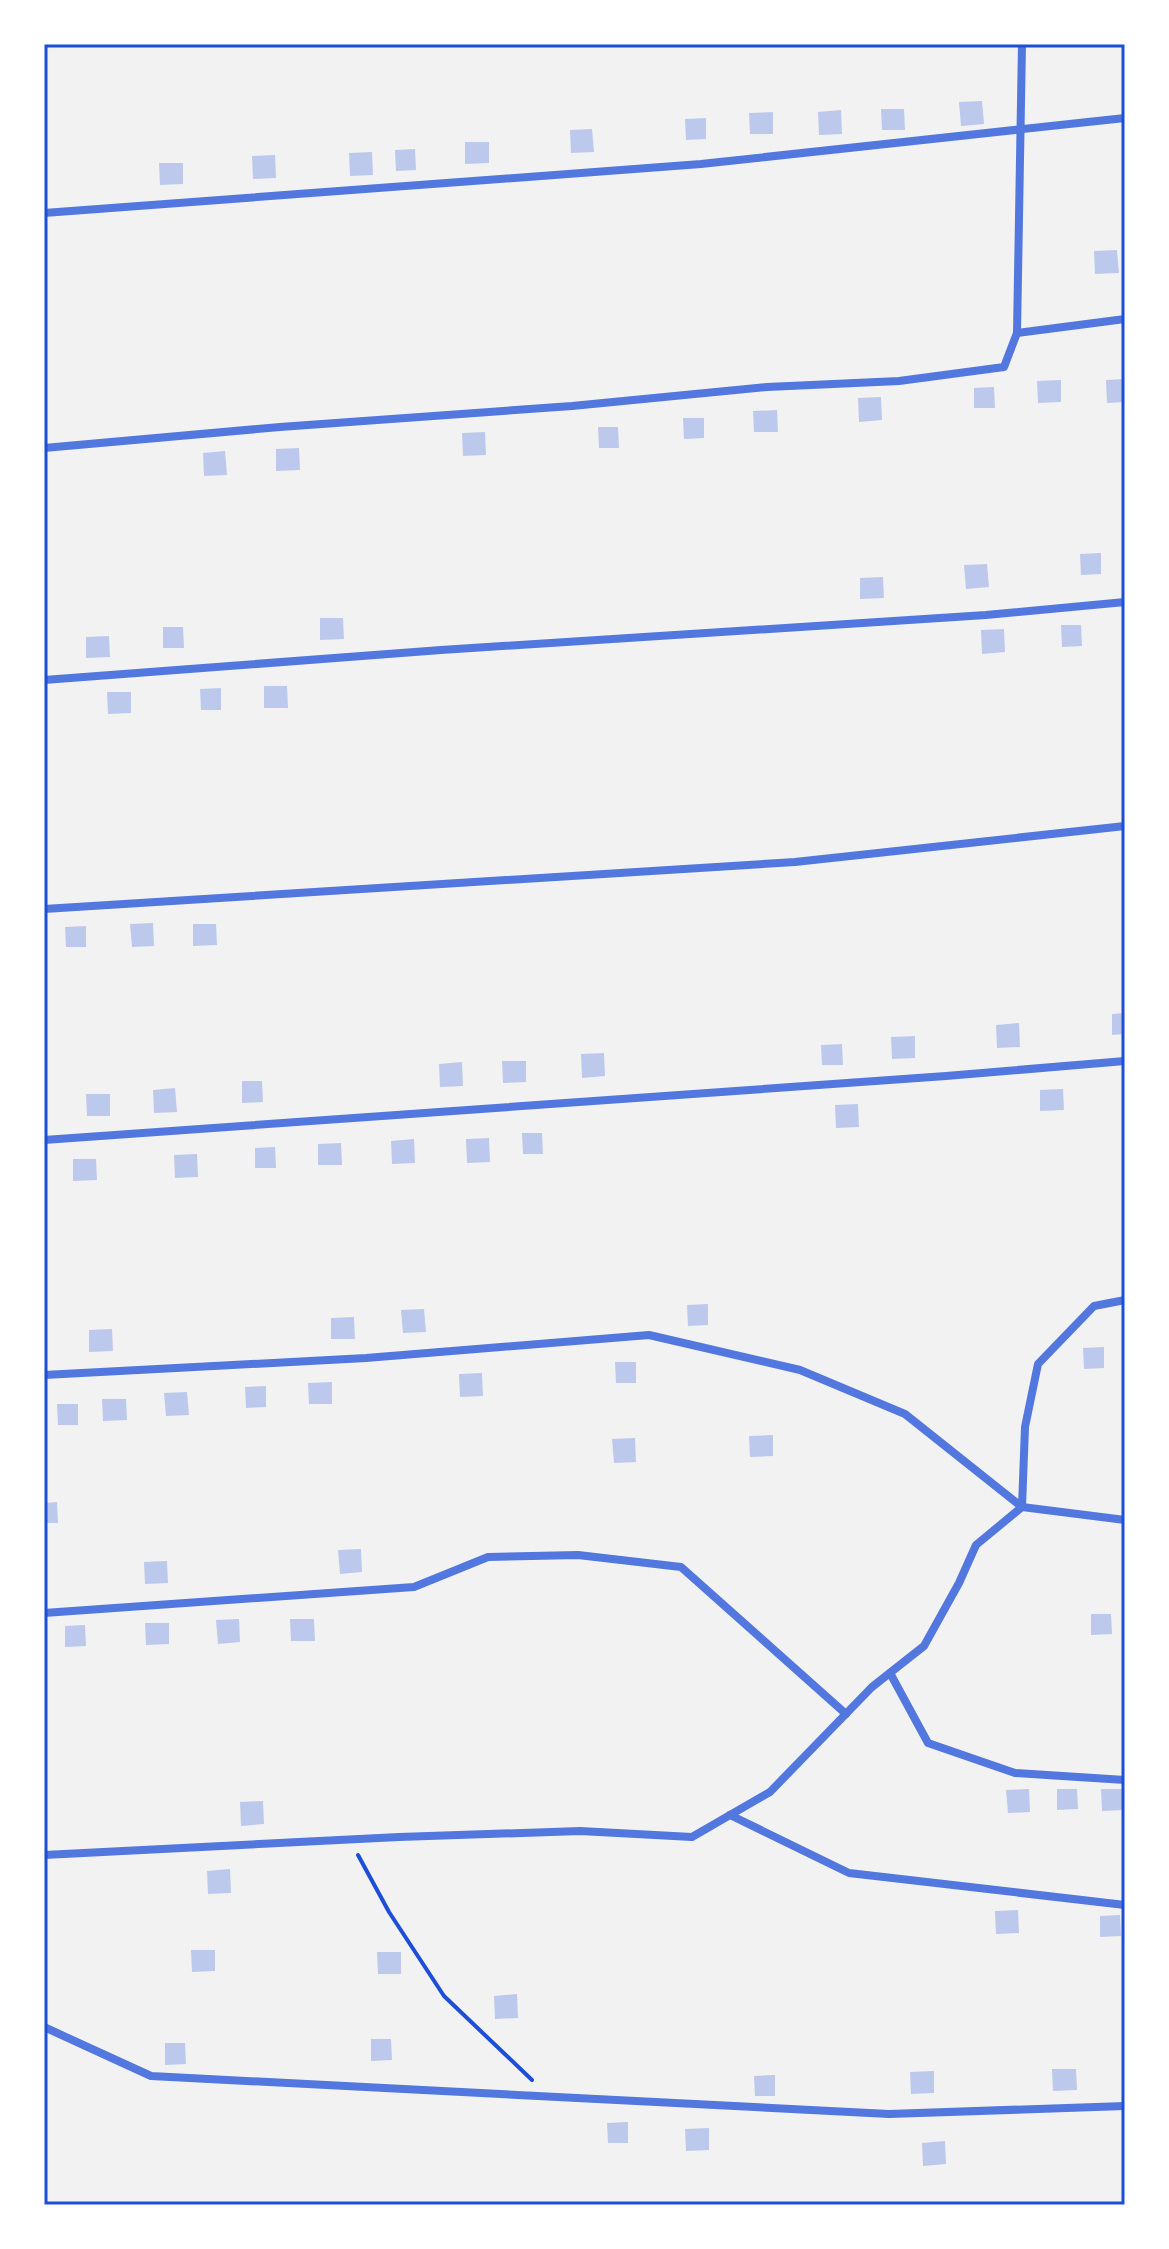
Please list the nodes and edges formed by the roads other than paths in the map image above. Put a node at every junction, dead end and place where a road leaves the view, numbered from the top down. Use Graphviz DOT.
graph roads {
  1 [pos="1022,44"];
  2 [pos="1125,118"];
  3 [pos="1021,129"];
  4 [pos="44,213"];
  5 [pos="1125,319"];
  6 [pos="1017,333"];
  7 [pos="44,448"];
  8 [pos="1125,602"];
  9 [pos="44,680"];
  10 [pos="1125,826"];
  11 [pos="44,909"];
  12 [pos="1125,1061"];
  13 [pos="44,1140"];
  14 [pos="1125,1300"];
  15 [pos="44,1375"];
  16 [pos="1022,1507"];
  17 [pos="1125,1520"];
  18 [pos="44,1613"];
  19 [pos="890,1673"];
  20 [pos="846,1714"];
  21 [pos="1125,1780"];
  22 [pos="730,1815"];
  23 [pos="44,1855"];
  24 [pos="1125,1905"];
  25 [pos="44,2027"];
  26 [pos="1125,2106"];
  1 -- 3 [label="street"];
  2 -- 3 [label="street"];
  3 -- 4 [label="street"];
  3 -- 6 [label="street"];
  5 -- 6 [label="street"];
  6 -- 7 [label="street"];
  8 -- 9 [label="street"];
  10 -- 11 [label="street"];
  12 -- 13 [label="street"];
  14 -- 16 [label="street"];
  15 -- 16 [label="street"];
  16 -- 17 [label="street"];
  16 -- 19 [label="street"];
  18 -- 20 [label="street"];
  19 -- 20 [label="street"];
  19 -- 21 [label="street"];
  20 -- 22 [label="street"];
  22 -- 23 [label="street"];
  22 -- 24 [label="street"];
  25 -- 26 [label="street"];
}
